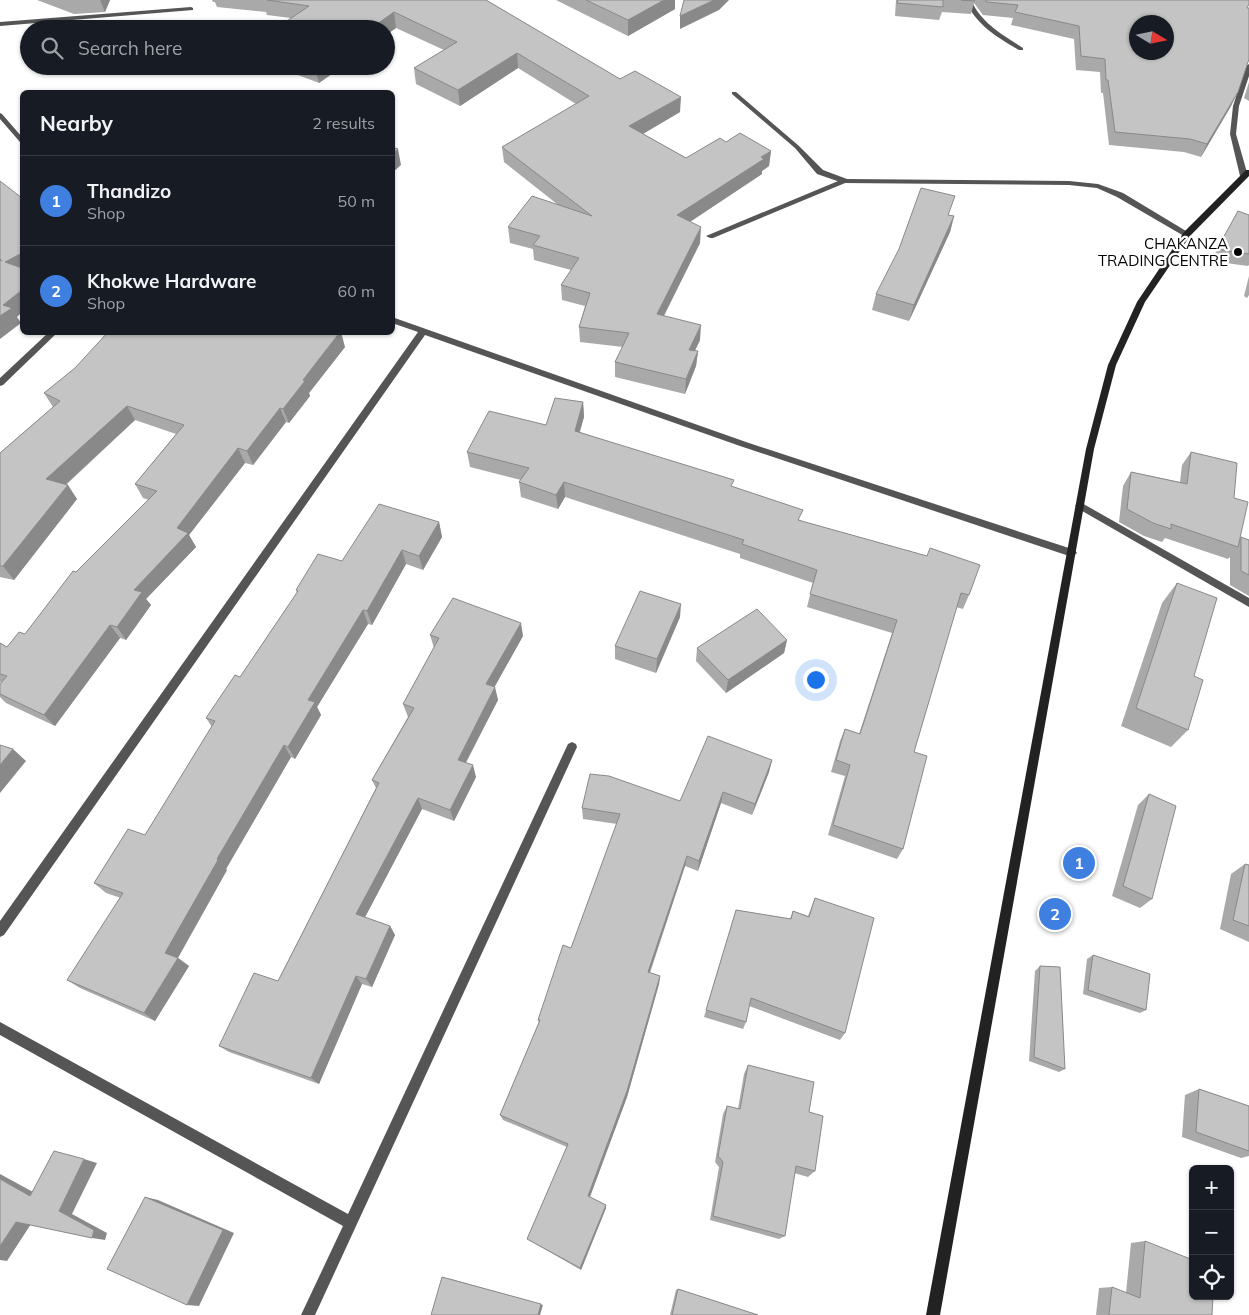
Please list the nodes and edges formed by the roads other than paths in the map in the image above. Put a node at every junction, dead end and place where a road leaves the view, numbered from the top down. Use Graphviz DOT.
graph roads {
  1 [pos="968,0"];
  2 [pos="191,9"];
  3 [pos="51,20"];
  4 [pos="20,22"];
  5 [pos="0,24"];
  6 [pos="1021,49"];
  7 [pos="1249,66"];
  8 [pos="734,93"];
  9 [pos="0,115"];
  10 [pos="20,139"];
  11 [pos="1247,174"];
  12 [pos="846,181"];
  13 [pos="1186,234"];
  14 [pos="710,236"];
  15 [pos="395,321"];
  16 [pos="422,331"];
  17 [pos="51,335"];
  18 [pos="0,383"];
  19 [pos="1080,506"];
  20 [pos="1072,553"];
  21 [pos="1249,603"];
  22 [pos="572,747"];
  23 [pos="0,931"];
  24 [pos="0,1028"];
  25 [pos="351,1224"];
  26 [pos="308,1315"];
  27 [pos="933,1315"];
  1 -- 6 [label="street"];
  2 -- 3 [label="street"];
  4 -- 5 [label="street"];
  7 -- 11 [label="street"];
  8 -- 12 [label="street"];
  9 -- 10 [label="street"];
  11 -- 13 [label="main road"];
  12 -- 13 [label="street"];
  12 -- 14 [label="street"];
  13 -- 19 [label="main road"];
  15 -- 16 [label="street"];
  16 -- 20 [label="street"];
  16 -- 23 [label="street"];
  17 -- 18 [label="street"];
  19 -- 20 [label="main road"];
  19 -- 21 [label="street"];
  20 -- 27 [label="main road"];
  22 -- 25 [label="street"];
  24 -- 25 [label="street"];
  25 -- 26 [label="street"];
}
